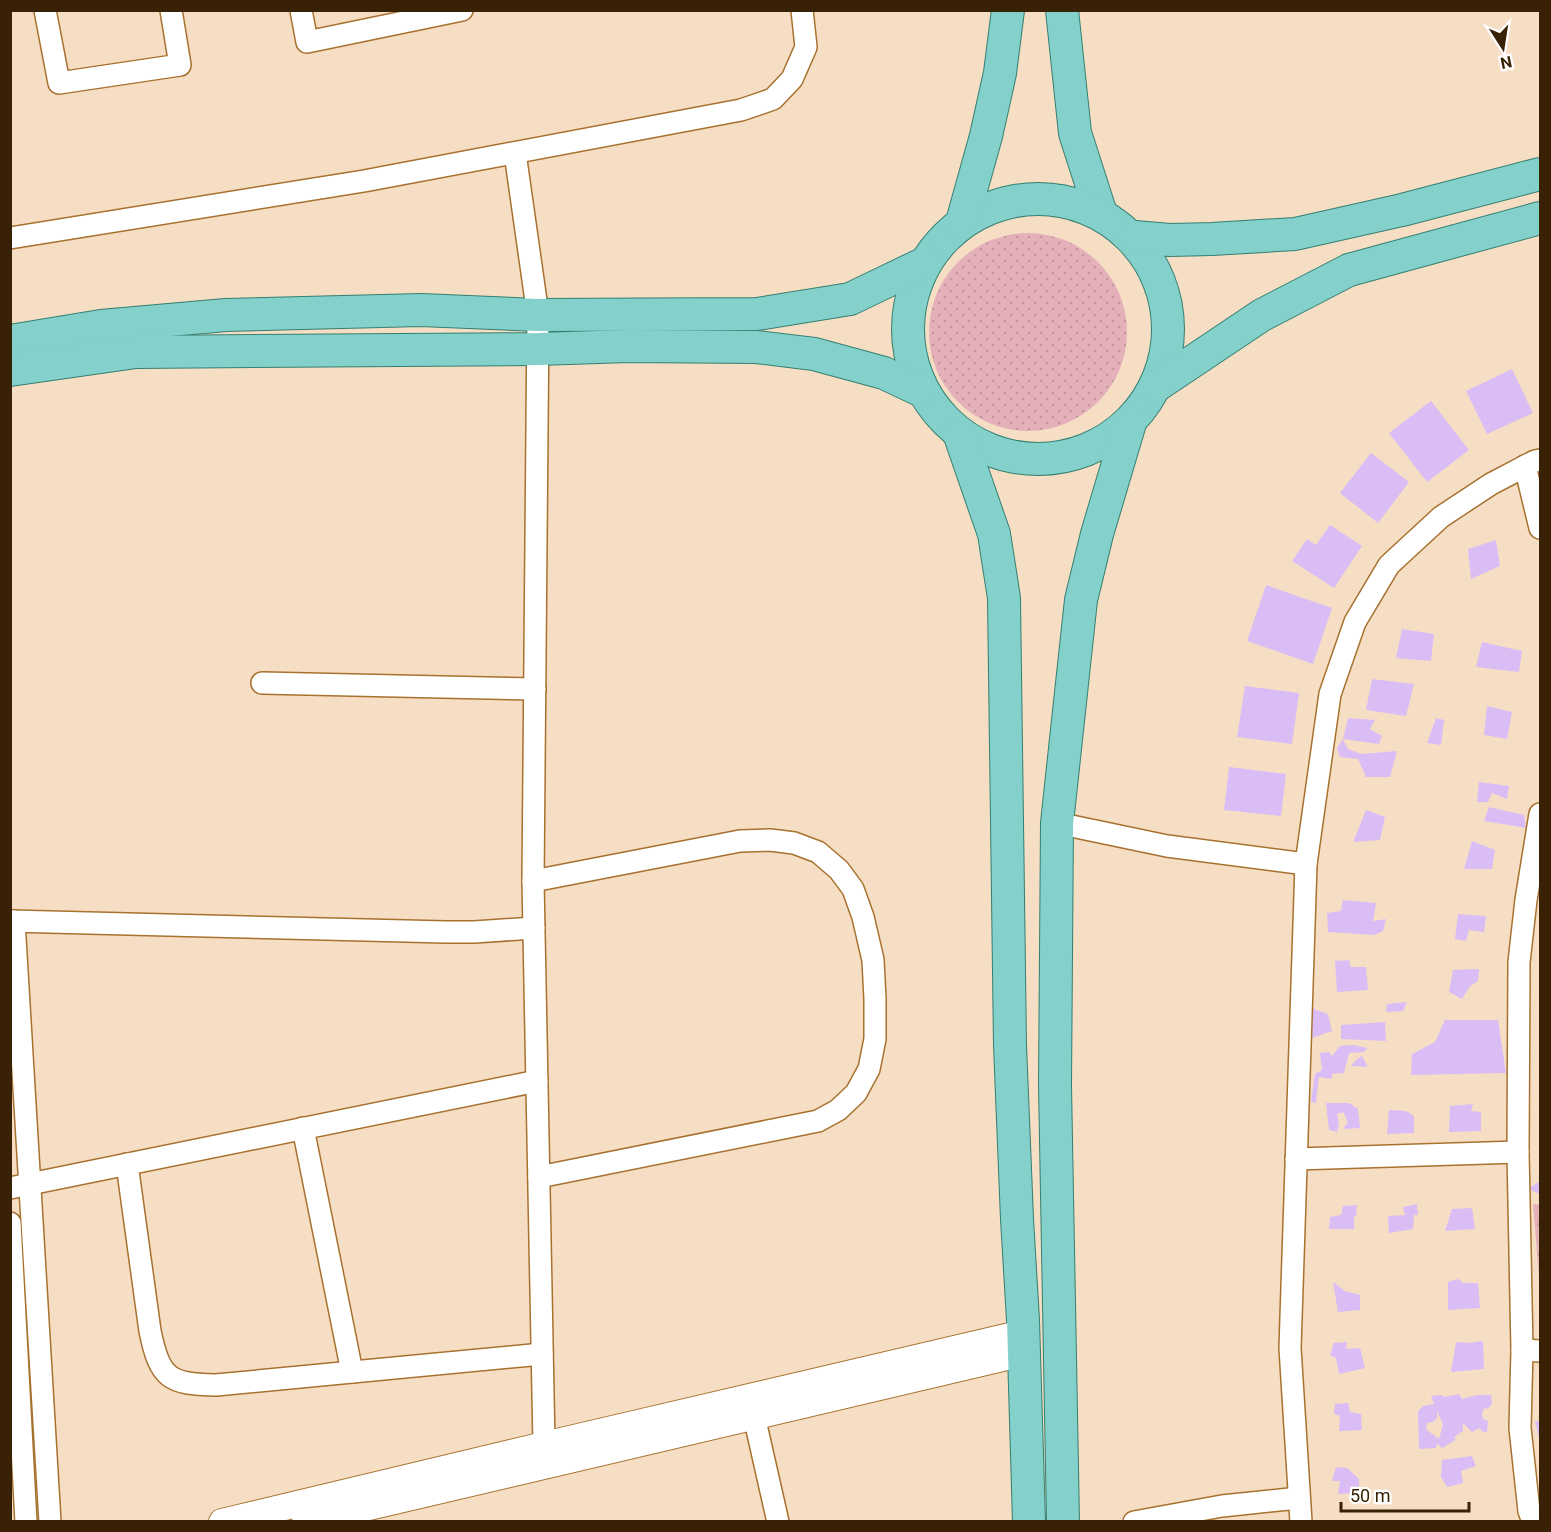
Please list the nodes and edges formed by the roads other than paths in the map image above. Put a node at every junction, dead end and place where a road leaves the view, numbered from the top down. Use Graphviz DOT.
graph roads {
  1 [pos="45,10"];
  2 [pos="171,10"];
  3 [pos="301,10"];
  4 [pos="462,10"];
  5 [pos="802,10"];
  6 [pos="1008,10"];
  7 [pos="1062,10"];
  8 [pos="515,153"];
  9 [pos="1540,174"];
  10 [pos="1101,213"];
  11 [pos="1540,218"];
  12 [pos="962,222"];
  13 [pos="1135,237"];
  14 [pos="10,238"];
  15 [pos="925,263"];
  16 [pos="538,315"];
  17 [pos="10,341"];
  18 [pos="538,349"];
  19 [pos="10,370"];
  20 [pos="1156,386"];
  21 [pos="922,391"];
  22 [pos="1130,423"];
  23 [pos="959,433"];
  24 [pos="1533,463"];
  25 [pos="1540,528"];
  26 [pos="262,683"];
  27 [pos="535,689"];
  28 [pos="1540,822"];
  29 [pos="1057,823"];
  30 [pos="1306,864"];
  31 [pos="533,881"];
  32 [pos="12,921"];
  33 [pos="534,928"];
  34 [pos="537,1081"];
  35 [pos="303,1128"];
  36 [pos="1518,1152"];
  37 [pos="1296,1159"];
  38 [pos="127,1164"];
  39 [pos="539,1177"];
  40 [pos="20,1186"];
  41 [pos="10,1223"];
  42 [pos="14,1341"];
  43 [pos="1024,1343"];
  44 [pos="1531,1351"];
  45 [pos="542,1354"];
  46 [pos="352,1372"];
  47 [pos="754,1416"];
  48 [pos="544,1445"];
  49 [pos="1299,1498"];
  50 [pos="26,1521"];
  51 [pos="50,1521"];
  52 [pos="222,1521"];
  53 [pos="305,1521"];
  54 [pos="778,1521"];
  55 [pos="1029,1521"];
  56 [pos="1063,1521"];
  57 [pos="1134,1521"];
  58 [pos="1301,1521"];
  59 [pos="1533,1521"];
  1 -- 2 [label="street"];
  3 -- 4 [label="street"];
  5 -- 8 [label="street"];
  6 -- 12 [label="main road"];
  7 -- 10 [label="main road"];
  8 -- 14 [label="street"];
  8 -- 16 [label="street"];
  9 -- 13 [label="main road"];
  10 -- 12 [label="main road"];
  10 -- 13 [label="main road"];
  11 -- 20 [label="main road"];
  12 -- 15 [label="main road"];
  13 -- 20 [label="main road"];
  15 -- 16 [label="main road"];
  15 -- 21 [label="main road"];
  16 -- 17 [label="main road"];
  16 -- 18 [label="street"];
  18 -- 19 [label="main road"];
  18 -- 21 [label="main road"];
  18 -- 27 [label="street"];
  20 -- 22 [label="main road"];
  21 -- 23 [label="main road"];
  22 -- 23 [label="main road"];
  22 -- 29 [label="main road"];
  23 -- 43 [label="main road"];
  24 -- 25 [label="street"];
  24 -- 30 [label="street"];
  26 -- 27 [label="street"];
  27 -- 31 [label="street"];
  28 -- 36 [label="street"];
  29 -- 30 [label="street"];
  29 -- 56 [label="main road"];
  30 -- 37 [label="street"];
  31 -- 33 [label="street"];
  31 -- 39 [label="street"];
  32 -- 33 [label="street"];
  32 -- 40 [label="street"];
  33 -- 34 [label="street"];
  34 -- 35 [label="street"];
  34 -- 39 [label="street"];
  35 -- 38 [label="street"];
  35 -- 46 [label="street"];
  36 -- 37 [label="street"];
  36 -- 44 [label="street"];
  37 -- 49 [label="street"];
  38 -- 40 [label="street"];
  38 -- 46 [label="street"];
  39 -- 45 [label="street"];
  40 -- 51 [label="street"];
  41 -- 42 [label="street"];
  42 -- 50 [label="street"];
  43 -- 47 [label="street"];
  43 -- 48 [label="street"];
  43 -- 55 [label="main road"];
  44 -- 59 [label="street"];
  45 -- 46 [label="street"];
  45 -- 48 [label="street"];
  47 -- 53 [label="street"];
  47 -- 54 [label="street"];
  48 -- 52 [label="street"];
  49 -- 57 [label="street"];
  49 -- 58 [label="street"];
}
